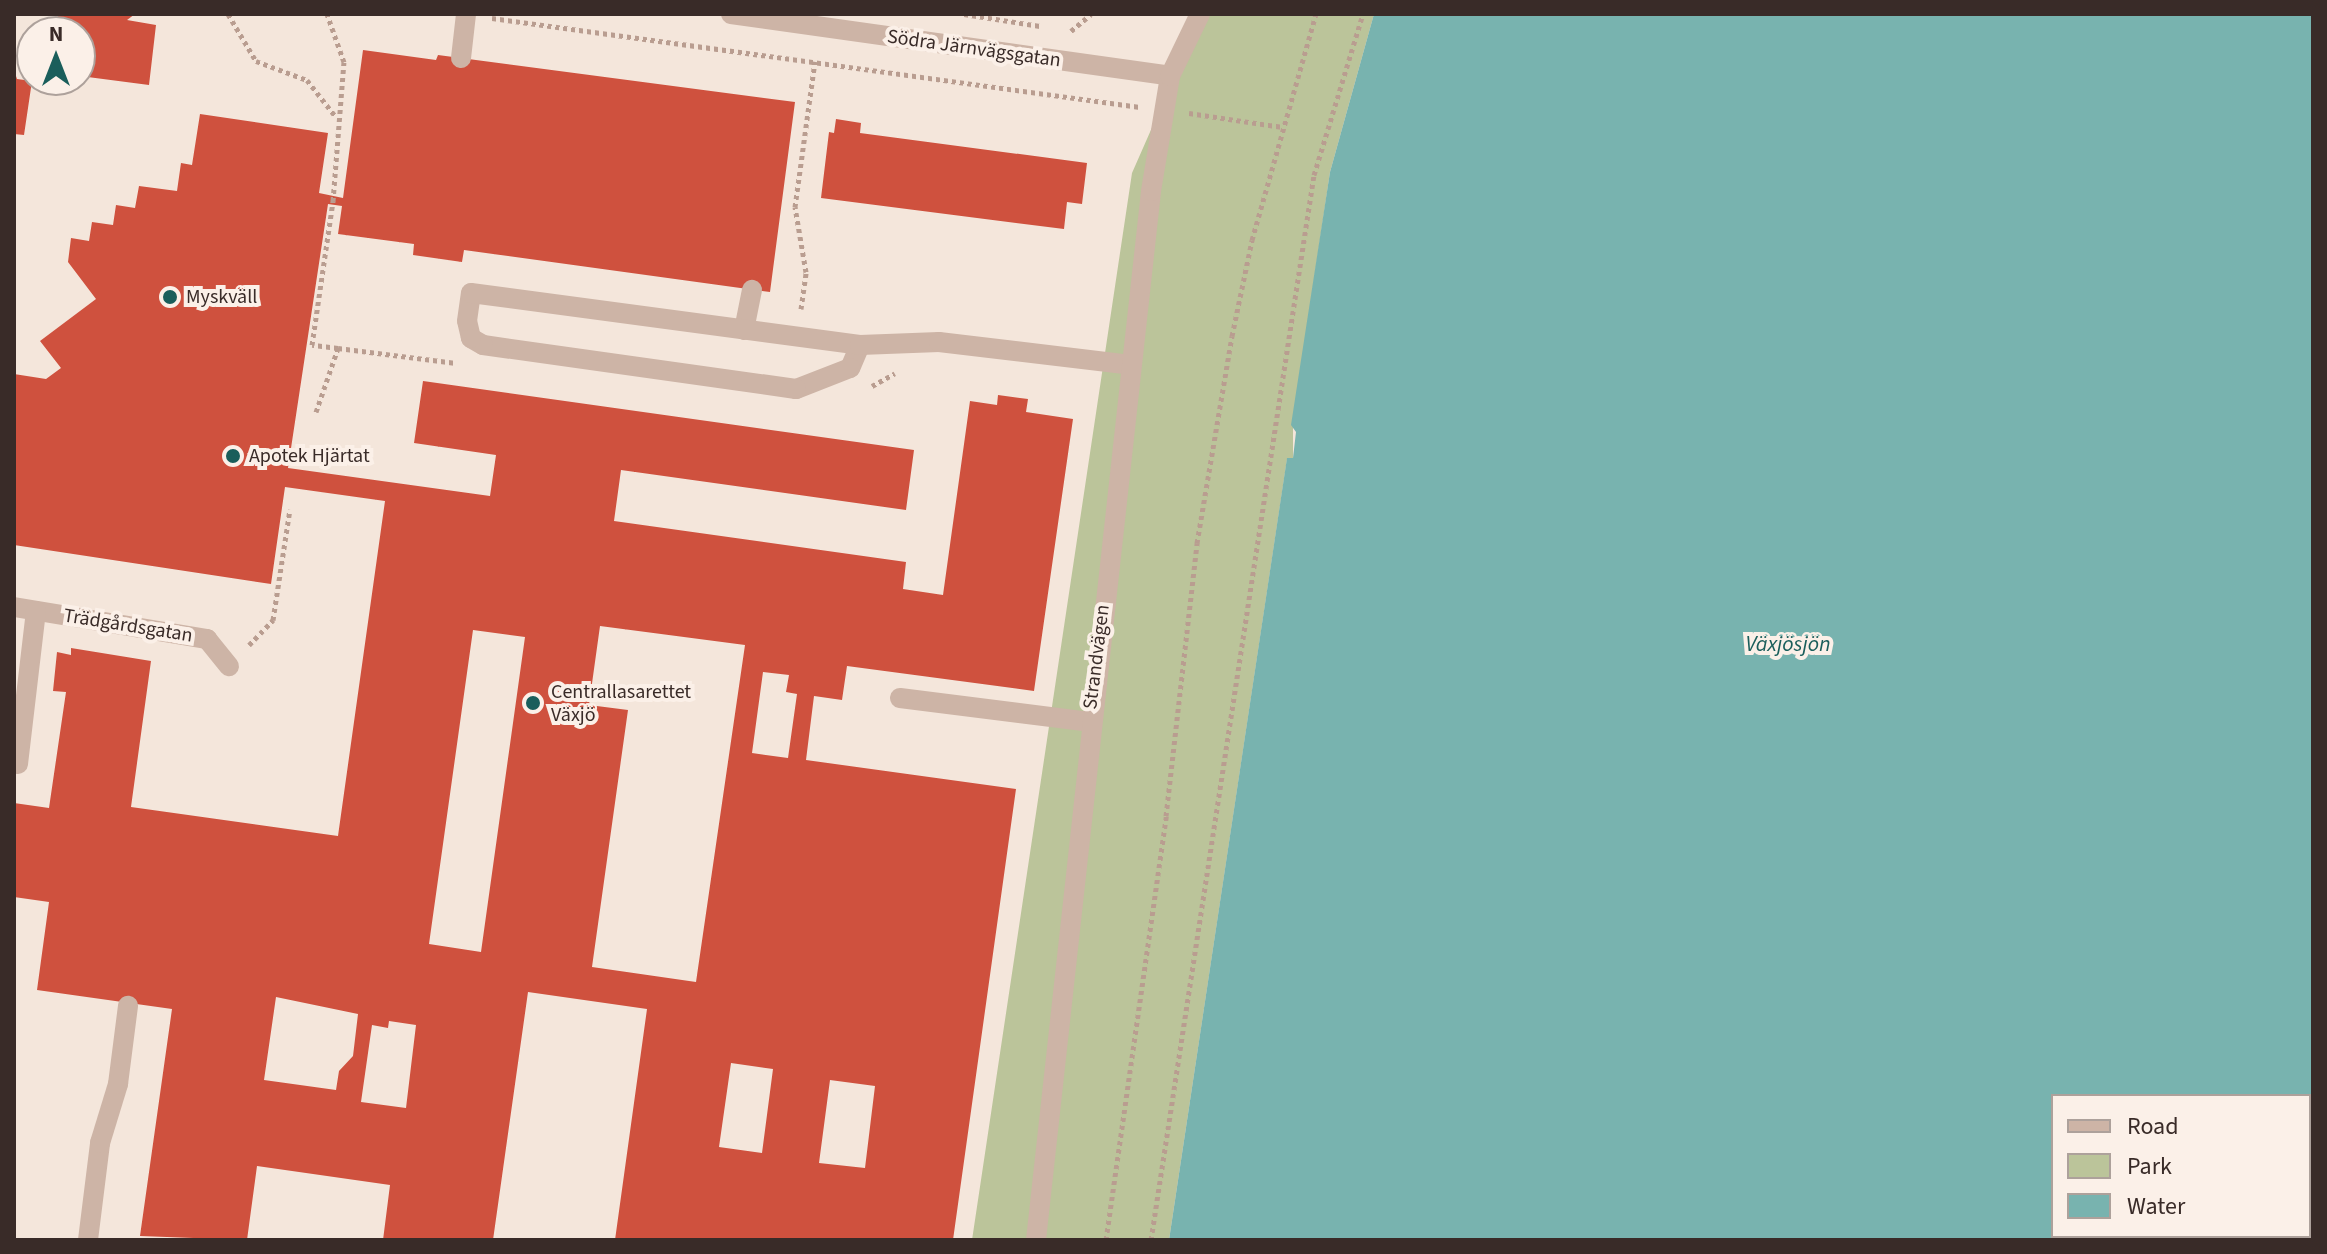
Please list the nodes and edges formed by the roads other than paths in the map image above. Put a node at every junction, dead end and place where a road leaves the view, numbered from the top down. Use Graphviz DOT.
graph roads {
  1 [pos="466,14"];
  2 [pos="731,14"];
  3 [pos="1200,14"];
  4 [pos="461,58"];
  5 [pos="1170,76"];
  6 [pos="752,290"];
  7 [pos="744,330"];
  8 [pos="860,345"];
  9 [pos="1131,365"];
  10 [pos="14,607"];
  11 [pos="36,611"];
  12 [pos="229,666"];
  13 [pos="900,698"];
  14 [pos="1089,722"];
  15 [pos="18,764"];
  16 [pos="128,1006"];
  17 [pos="88,1240"];
  18 [pos="1036,1240"];
  1 -- 4 [label="street"];
  2 -- 5 [label="street, Södra Järnvägsgatan"];
  3 -- 5 [label="street, Strandvägen"];
  5 -- 9 [label="street, Strandvägen"];
  6 -- 7 [label="street"];
  7 -- 8 [label="street"];
  7 -- 8 [label="street"];
  8 -- 9 [label="street"];
  9 -- 14 [label="street, Strandvägen"];
  10 -- 11 [label="street, Trädgårdsgatan"];
  11 -- 12 [label="street, Trädgårdsgatan"];
  11 -- 15 [label="street"];
  13 -- 14 [label="street"];
  14 -- 18 [label="street, Strandvägen"];
  16 -- 17 [label="street"];
}
